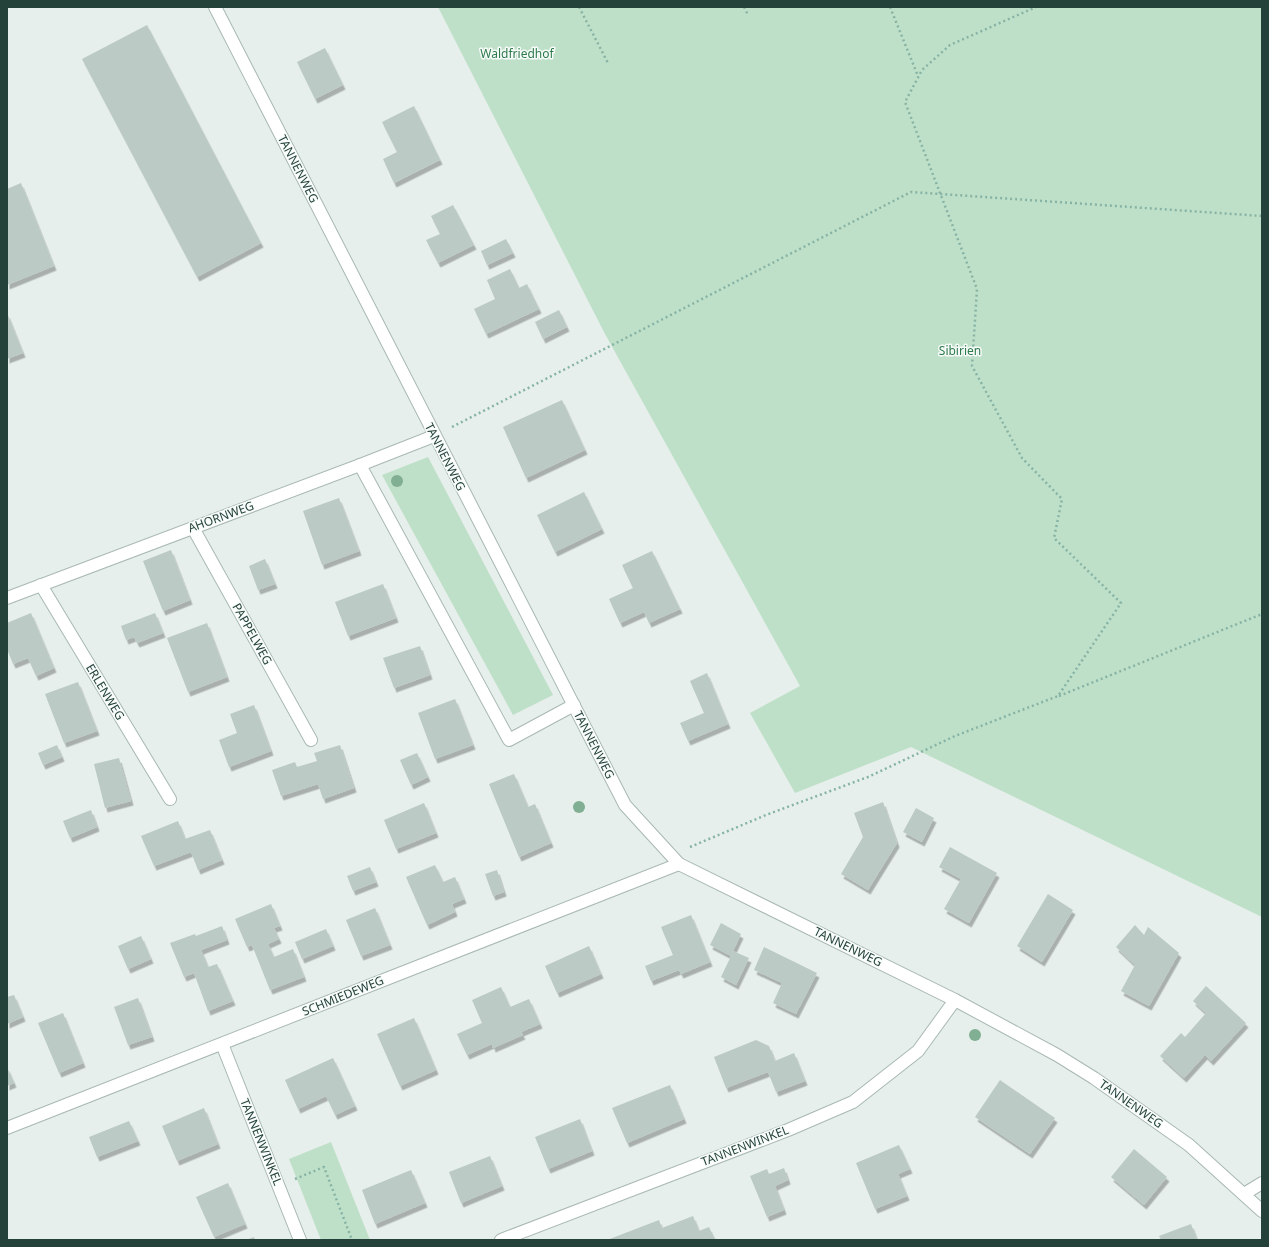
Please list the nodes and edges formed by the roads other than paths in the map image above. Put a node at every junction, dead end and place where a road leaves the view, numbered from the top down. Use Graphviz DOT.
graph roads {
  1 [pos="215,7"];
  2 [pos="434,436"];
  3 [pos="360,465"];
  4 [pos="193,528"];
  5 [pos="41,585"];
  6 [pos="7,598"];
  7 [pos="574,706"];
  8 [pos="311,740"];
  9 [pos="170,798"];
  10 [pos="674,860"];
  11 [pos="955,1000"];
  12 [pos="222,1044"];
  13 [pos="7,1128"];
  14 [pos="1262,1183"];
  15 [pos="1244,1194"];
  16 [pos="1262,1211"];
  17 [pos="300,1240"];
  18 [pos="501,1240"];
  1 -- 2 [label="street, TANNENWEG"];
  2 -- 3 [label="street, AHORNWEG"];
  2 -- 7 [label="street, TANNENWEG"];
  3 -- 4 [label="street, AHORNWEG"];
  3 -- 7 [label="street"];
  4 -- 5 [label="street, AHORNWEG"];
  4 -- 8 [label="street, PAPPELWEG"];
  5 -- 6 [label="street, AHORNWEG"];
  5 -- 9 [label="street, ERLENWEG"];
  7 -- 10 [label="street, TANNENWEG"];
  10 -- 11 [label="street, TANNENWEG"];
  10 -- 12 [label="street, SCHMIEDEWEG"];
  11 -- 15 [label="street, TANNENWEG"];
  11 -- 18 [label="street, TANNENWINKEL"];
  12 -- 13 [label="street, SCHMIEDEWEG"];
  12 -- 17 [label="street, TANNENWINKEL"];
  14 -- 15 [label="street"];
  15 -- 16 [label="street, TANNENWEG"];
}
